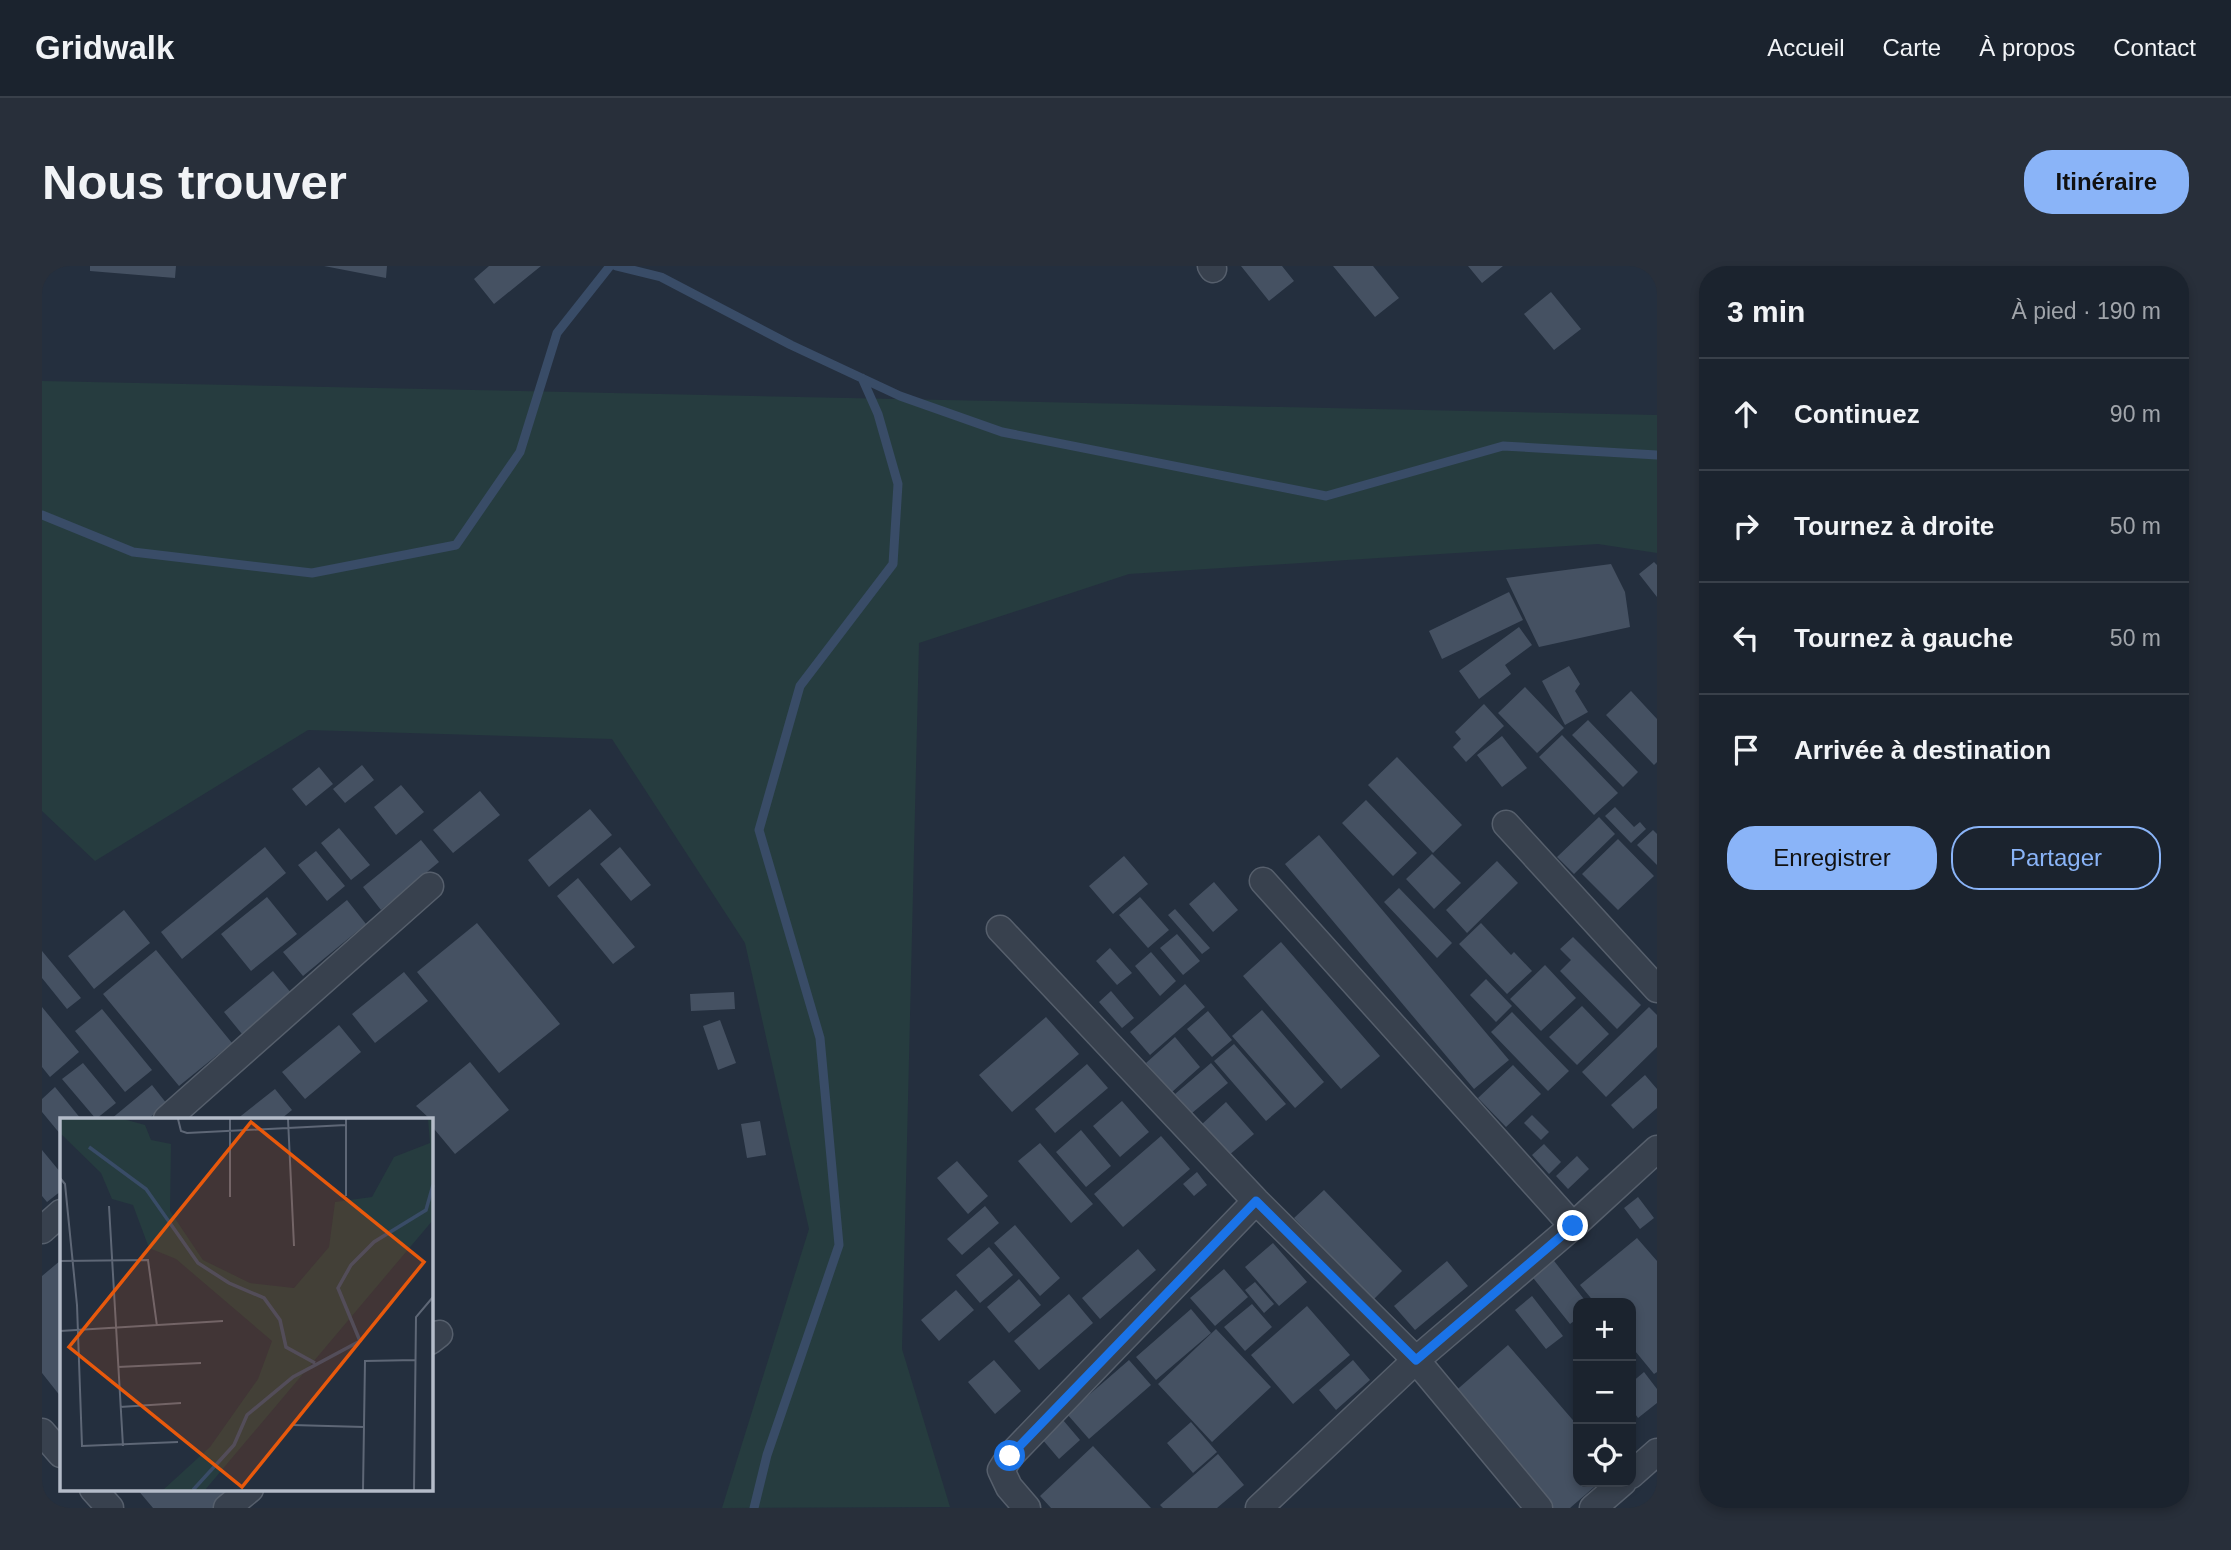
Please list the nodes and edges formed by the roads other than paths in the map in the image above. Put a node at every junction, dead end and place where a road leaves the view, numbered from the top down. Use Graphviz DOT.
graph roads {
  1 [pos="1506,824"];
  2 [pos="1263,881"];
  3 [pos="430,886"];
  4 [pos="1000,929"];
  5 [pos="1657,989"];
  6 [pos="168,1118"];
  7 [pos="1657,1149"];
  8 [pos="1256,1201"];
  9 [pos="60,1214"];
  10 [pos="1573,1226"];
  11 [pos="42,1230"];
  12 [pos="1416,1360"];
  13 [pos="42,1432"];
  14 [pos="1657,1452"];
  15 [pos="60,1453"];
  16 [pos="1636,1471"];
  17 [pos="1617,1487"];
  18 [pos="94,1490"];
  19 [pos="249,1490"];
  20 [pos="110,1508"];
  21 [pos="227,1508"];
  22 [pos="1027,1508"];
  23 [pos="1259,1508"];
  24 [pos="1539,1508"];
  25 [pos="1593,1508"];
  1 -- 5 [label="street"];
  2 -- 10 [label="street"];
  3 -- 6 [label="street"];
  4 -- 8 [label="street"];
  7 -- 10 [label="street"];
  8 -- 12 [label="street"];
  8 -- 22 [label="street"];
  9 -- 11 [label="street"];
  10 -- 12 [label="street"];
  12 -- 23 [label="street"];
  12 -- 24 [label="street"];
  13 -- 15 [label="street"];
  14 -- 16 [label="street"];
  17 -- 25 [label="street"];
  18 -- 20 [label="street"];
  19 -- 21 [label="street"];
}
